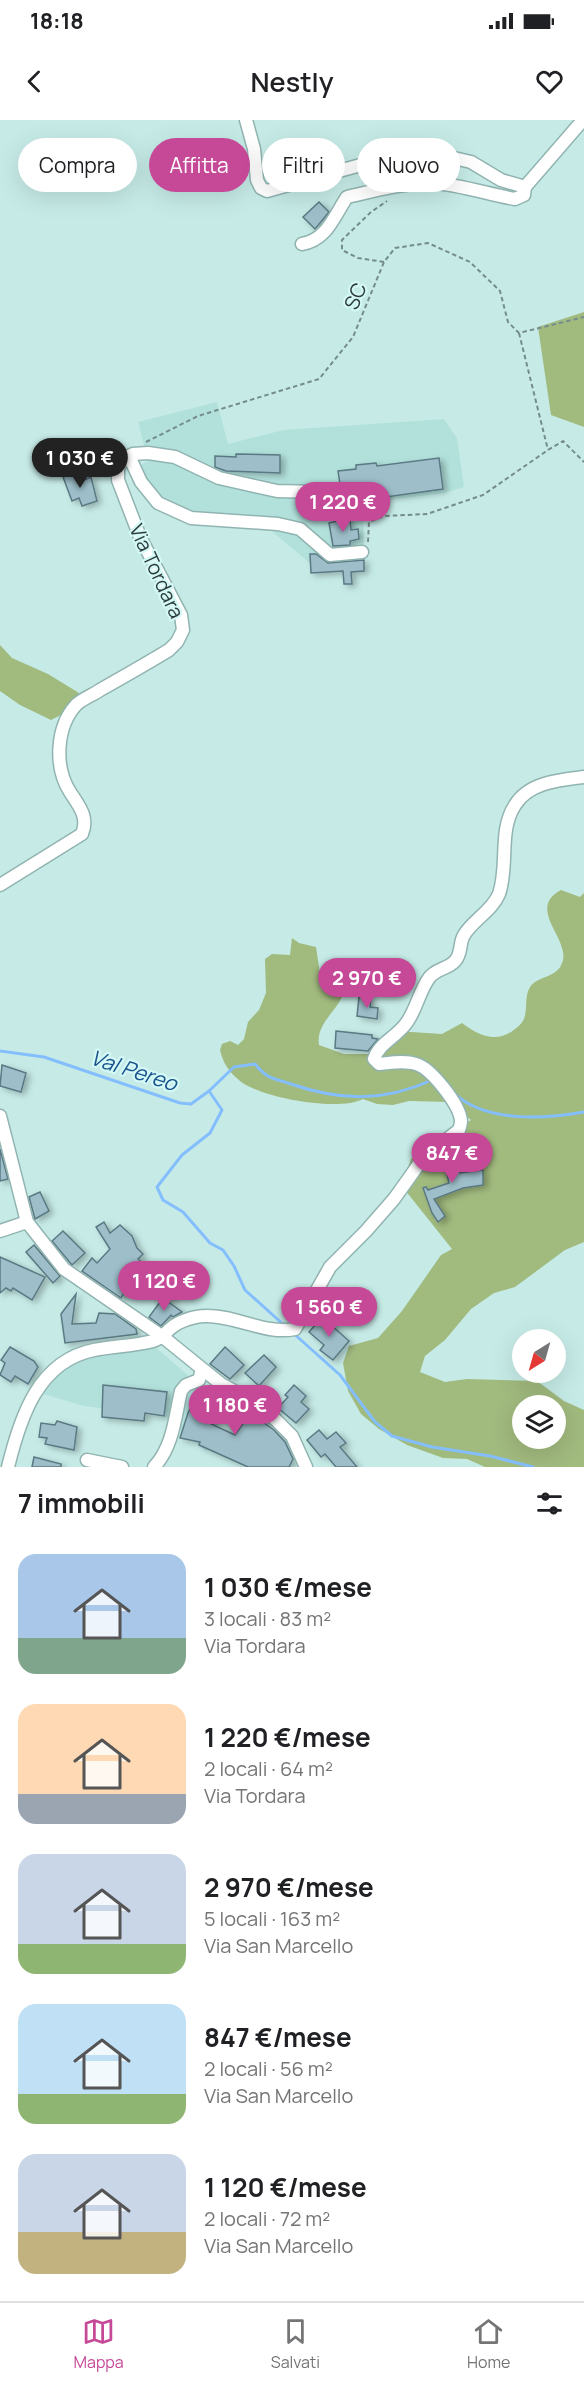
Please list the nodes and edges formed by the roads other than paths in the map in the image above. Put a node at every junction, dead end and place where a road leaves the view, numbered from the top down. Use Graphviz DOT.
graph roads {
  1 [pos="246,120"];
  2 [pos="583,120"];
  3 [pos="525,187"];
  4 [pos="302,244"];
  5 [pos="131,455"];
  6 [pos="319,492"];
  7 [pos="362,552"];
  8 [pos="584,777"];
  9 [pos="0,885"];
  10 [pos="0,1116"];
  11 [pos="27,1222"];
  12 [pos="0,1231"];
  13 [pos="163,1337"];
  14 [pos="202,1369"];
  15 [pos="87,1460"];
  16 [pos="8,1467"];
  17 [pos="122,1467"];
  18 [pos="154,1467"];
  19 [pos="306,1467"];
  1 -- 3 [label="street"];
  2 -- 3 [label="street"];
  3 -- 4 [label="street"];
  5 -- 6 [label="street"];
  5 -- 7 [label="street"];
  5 -- 9 [label="street, Via Tordara"];
  8 -- 13 [label="street"];
  10 -- 11 [label="street"];
  11 -- 12 [label="street"];
  11 -- 13 [label="street"];
  13 -- 14 [label="street"];
  13 -- 16 [label="street"];
  14 -- 18 [label="street"];
  14 -- 19 [label="street"];
  15 -- 17 [label="street"];
}
